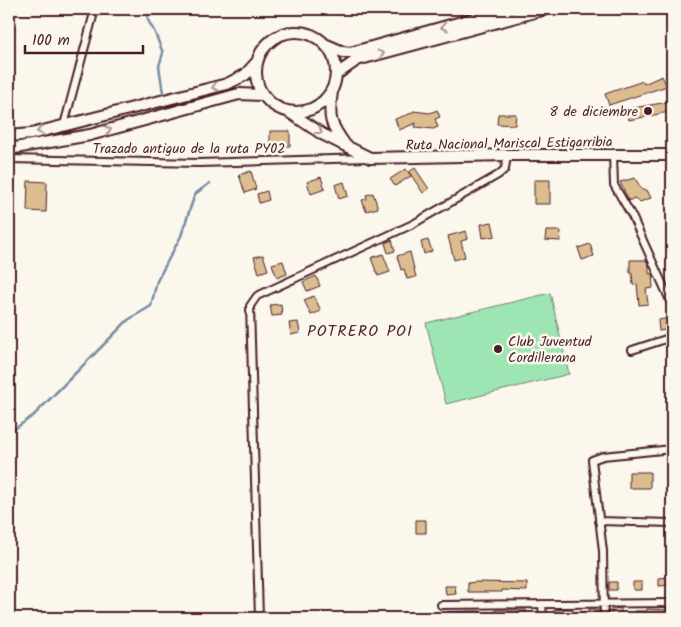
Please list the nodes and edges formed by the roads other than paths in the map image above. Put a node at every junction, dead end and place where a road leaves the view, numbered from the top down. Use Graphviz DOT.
graph roads {
  1 [pos="95,9"];
  2 [pos="508,9"];
  3 [pos="546,9"];
  4 [pos="326,44"];
  5 [pos="256,63"];
  6 [pos="337,74"];
  7 [pos="332,92"];
  8 [pos="262,94"];
  9 [pos="290,112"];
  10 [pos="64,125"];
  11 [pos="9,136"];
  12 [pos="348,148"];
  13 [pos="9,149"];
  14 [pos="507,155"];
  15 [pos="613,155"];
  16 [pos="672,155"];
  17 [pos="370,158"];
  18 [pos="9,159"];
  19 [pos="672,305"];
  20 [pos="672,337"];
  21 [pos="632,350"];
  22 [pos="672,449"];
  23 [pos="599,522"];
  24 [pos="672,523"];
  25 [pos="604,603"];
  26 [pos="672,603"];
  27 [pos="542,604"];
  28 [pos="441,605"];
  29 [pos="259,618"];
  30 [pos="543,618"];
  31 [pos="604,618"];
  1 -- 10 [label="street"];
  2 -- 4 [label="main road, one-way"];
  6 -- 3 [label="main road, one-way"];
  4 -- 5 [label="main road"];
  4 -- 6 [label="main road"];
  5 -- 8 [label="main road"];
  5 -- 10 [label="main road, one-way"];
  6 -- 7 [label="main road"];
  7 -- 9 [label="main road"];
  7 -- 12 [label="main road"];
  8 -- 9 [label="main road"];
  13 -- 8 [label="main road, one-way"];
  9 -- 12 [label="main road, Ruta Nacional Mariscal Estigarribia, one-way"];
  10 -- 11 [label="main road, one-way"];
  12 -- 17 [label="main road, Ruta Nacional Mariscal Estigarribia"];
  14 -- 15 [label="main road, Ruta Nacional Mariscal Estigarribia"];
  14 -- 17 [label="main road, Ruta Nacional Mariscal Estigarribia"];
  14 -- 29 [label="street"];
  15 -- 16 [label="main road, Ruta Nacional Mariscal Estigarribia"];
  15 -- 19 [label="street"];
  17 -- 18 [label="street, Trazado antiguo de la ruta PY02"];
  20 -- 21 [label="street"];
  22 -- 23 [label="street"];
  23 -- 24 [label="street"];
  23 -- 25 [label="street"];
  25 -- 26 [label="street"];
  25 -- 27 [label="street"];
  25 -- 31 [label="street"];
  27 -- 28 [label="street"];
  27 -- 30 [label="street"];
}
